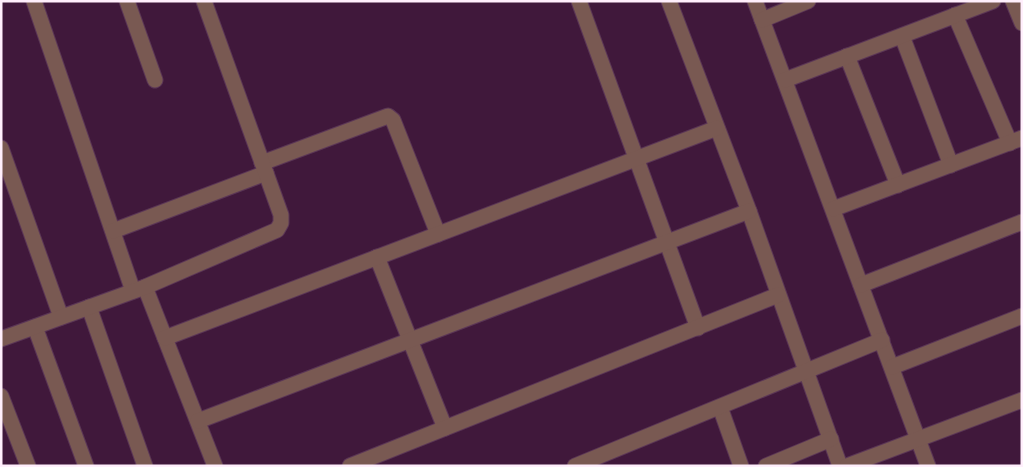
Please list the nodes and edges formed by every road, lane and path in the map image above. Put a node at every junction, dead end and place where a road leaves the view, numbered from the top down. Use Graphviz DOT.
graph roads {
  1 [pos="34,1"];
  2 [pos="127,1"];
  3 [pos="204,1"];
  4 [pos="579,1"];
  5 [pos="669,1"];
  6 [pos="755,1"];
  7 [pos="808,1"];
  8 [pos="993,1"];
  9 [pos="1013,1"];
  10 [pos="955,16"];
  11 [pos="762,20"];
  12 [pos="1022,23"];
  13 [pos="902,36"];
  14 [pos="847,56"];
  15 [pos="155,80"];
  16 [pos="785,80"];
  17 [pos="717,128"];
  18 [pos="1016,141"];
  19 [pos="1,148"];
  20 [pos="637,158"];
  21 [pos="951,165"];
  22 [pos="264,168"];
  23 [pos="898,185"];
  24 [pos="833,210"];
  25 [pos="749,211"];
  26 [pos="1022,222"];
  27 [pos="113,230"];
  28 [pos="438,234"];
  29 [pos="667,243"];
  30 [pos="377,257"];
  31 [pos="861,284"];
  32 [pos="139,289"];
  33 [pos="778,295"];
  34 [pos="89,307"];
  35 [pos="1022,316"];
  36 [pos="61,317"];
  37 [pos="35,326"];
  38 [pos="698,328"];
  39 [pos="165,338"];
  40 [pos="1,339"];
  41 [pos="410,340"];
  42 [pos="882,340"];
  43 [pos="892,367"];
  44 [pos="806,371"];
  45 [pos="1,396"];
  46 [pos="1022,400"];
  47 [pos="720,406"];
  48 [pos="198,422"];
  49 [pos="445,428"];
  50 [pos="918,438"];
  51 [pos="831,439"];
  52 [pos="774,464"];
  53 [pos="28,466"];
  54 [pos="86,466"];
  55 [pos="144,466"];
  56 [pos="215,466"];
  57 [pos="350,466"];
  58 [pos="575,466"];
  59 [pos="741,466"];
  60 [pos="840,466"];
  61 [pos="848,466"];
  62 [pos="928,466"];
  1 -- 27 [label="street"];
  2 -- 15 [label="street"];
  3 -- 22 [label="street"];
  4 -- 20 [label="street"];
  5 -- 17 [label="street"];
  6 -- 11 [label="street"];
  7 -- 11 [label="street"];
  8 -- 10 [label="street"];
  9 -- 12 [label="street"];
  10 -- 13 [label="street"];
  10 -- 18 [label="street"];
  11 -- 16 [label="street"];
  13 -- 14 [label="street"];
  13 -- 21 [label="street"];
  14 -- 16 [label="street"];
  14 -- 23 [label="street"];
  16 -- 24 [label="street"];
  17 -- 20 [label="street"];
  17 -- 25 [label="street"];
  18 -- 21 [label="street"];
  19 -- 36 [label="street"];
  20 -- 28 [label="street"];
  20 -- 29 [label="street"];
  21 -- 23 [label="street"];
  22 -- 27 [label="street"];
  22 -- 28 [label="street"];
  22 -- 32 [label="street"];
  23 -- 24 [label="street"];
  24 -- 31 [label="street"];
  25 -- 29 [label="street"];
  25 -- 33 [label="street"];
  26 -- 31 [label="street"];
  27 -- 32 [label="street"];
  28 -- 30 [label="street"];
  29 -- 38 [label="street"];
  29 -- 41 [label="street"];
  30 -- 39 [label="street"];
  30 -- 41 [label="street"];
  31 -- 42 [label="street"];
  32 -- 34 [label="street"];
  32 -- 39 [label="street"];
  33 -- 38 [label="street"];
  33 -- 44 [label="street"];
  34 -- 36 [label="street"];
  34 -- 55 [label="street"];
  35 -- 43 [label="street"];
  36 -- 37 [label="street"];
  37 -- 40 [label="street"];
  37 -- 54 [label="street"];
  38 -- 49 [label="street"];
  39 -- 48 [label="street"];
  41 -- 48 [label="street"];
  41 -- 49 [label="street"];
  42 -- 43 [label="street"];
  42 -- 44 [label="street"];
  43 -- 50 [label="street"];
  44 -- 47 [label="street"];
  44 -- 51 [label="street"];
  45 -- 53 [label="street"];
  46 -- 50 [label="street"];
  47 -- 58 [label="street"];
  47 -- 59 [label="street"];
  48 -- 56 [label="street"];
  49 -- 57 [label="street"];
  50 -- 61 [label="street"];
  50 -- 62 [label="street"];
  51 -- 52 [label="street"];
  51 -- 60 [label="street"];
}
